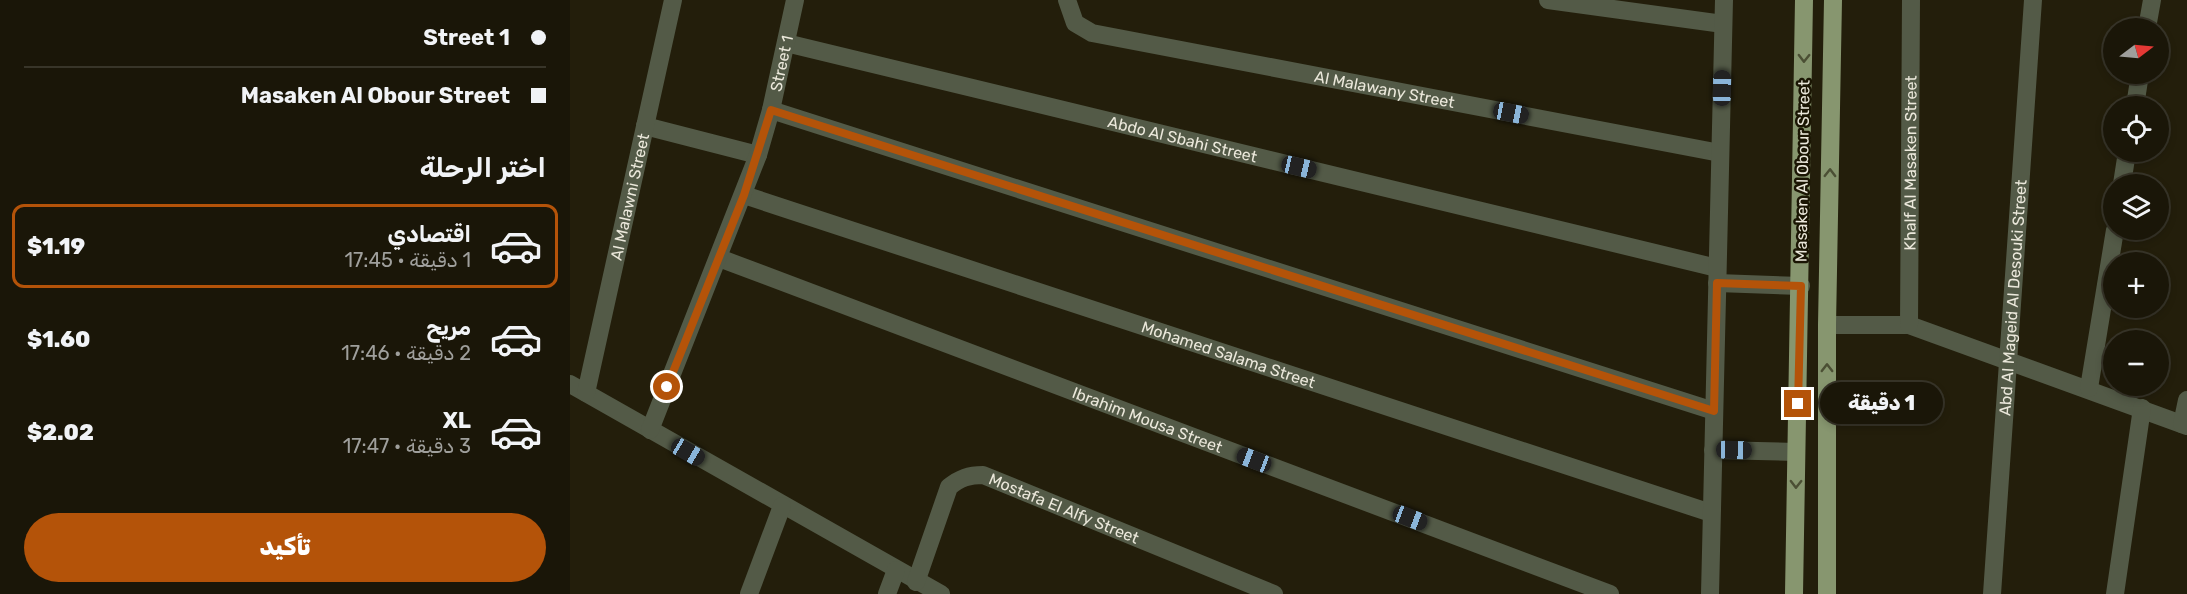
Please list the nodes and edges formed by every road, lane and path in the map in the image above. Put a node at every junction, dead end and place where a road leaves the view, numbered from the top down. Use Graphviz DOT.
graph roads {
  1 [pos="673,0"];
  2 [pos="795,0"];
  3 [pos="1067,0"];
  4 [pos="1548,0"];
  5 [pos="1724,0"];
  6 [pos="1804,0"];
  7 [pos="1833,0"];
  8 [pos="1911,0"];
  9 [pos="2033,0"];
  10 [pos="2152,0"];
  11 [pos="2149,18"];
  12 [pos="1723,24"];
  13 [pos="786,43"];
  14 [pos="771,110"];
  15 [pos="645,126"];
  16 [pos="1720,153"];
  17 [pos="758,155"];
  18 [pos="744,195"];
  19 [pos="2113,240"];
  20 [pos="719,258"];
  21 [pos="1717,275"];
  22 [pos="1801,286"];
  23 [pos="1827,325"];
  24 [pos="1909,325"];
  25 [pos="2007,360"];
  26 [pos="2089,388"];
  27 [pos="578,389"];
  28 [pos="2187,400"];
  29 [pos="2142,408"];
  30 [pos="1714,411"];
  31 [pos="2185,425"];
  32 [pos="650,430"];
  33 [pos="1713,450"];
  34 [pos="1796,452"];
  35 [pos="782,506"];
  36 [pos="1711,513"];
  37 [pos="896,570"];
  38 [pos="916,582"];
  39 [pos="749,594"];
  40 [pos="887,594"];
  41 [pos="941,594"];
  42 [pos="1274,594"];
  43 [pos="1610,594"];
  44 [pos="1710,594"];
  45 [pos="1794,594"];
  46 [pos="1827,594"];
  47 [pos="1992,594"];
  48 [pos="2115,594"];
  1 -- 15 [label="street, Al Malawni Street"];
  2 -- 13 [label="street, Street 1"];
  3 -- 16 [label="street, Al Malawany Street"];
  4 -- 12 [label="street"];
  5 -- 12 [label="street"];
  6 -- 22 [label="main road, Masaken Al Obour Street, one-way"];
  23 -- 7 [label="main road, Masaken Al Obour Street, one-way"];
  8 -- 24 [label="street, Khalf Al Masaken Street"];
  9 -- 25 [label="street, Abd Al Mageid Al Desouki Street"];
  10 -- 11 [label="street"];
  12 -- 16 [label="street"];
  13 -- 14 [label="street, Street 1"];
  13 -- 21 [label="street, Abdo Al Sbahi Street"];
  14 -- 17 [label="street, Street 1"];
  14 -- 30 [label="street"];
  15 -- 17 [label="street"];
  15 -- 27 [label="street, Al Malawni Street"];
  16 -- 21 [label="street"];
  17 -- 18 [label="street, Street 1"];
  18 -- 20 [label="street, Street 1"];
  18 -- 36 [label="street, Mohamed Salama Street"];
  19 -- 26 [label="street"];
  20 -- 32 [label="street, Street 1"];
  20 -- 43 [label="street, Ibrahim Mousa Street"];
  21 -- 22 [label="street, Abdo Al Sbahi Street"];
  21 -- 30 [label="street"];
  22 -- 34 [label="main road, Masaken Al Obour Street"];
  23 -- 24 [label="street"];
  46 -- 23 [label="main road, Masaken Al Obour Street, one-way"];
  24 -- 25 [label="street"];
  25 -- 26 [label="street"];
  25 -- 47 [label="street, Abd Al Mageid Al Desouki Street"];
  26 -- 29 [label="street"];
  27 -- 32 [label="street"];
  28 -- 31 [label="street"];
  29 -- 31 [label="street"];
  29 -- 48 [label="street"];
  30 -- 33 [label="street"];
  32 -- 35 [label="street"];
  33 -- 34 [label="street"];
  33 -- 36 [label="street"];
  34 -- 45 [label="main road, Masaken Al Obour Street, one-way"];
  35 -- 37 [label="street"];
  35 -- 39 [label="street"];
  36 -- 44 [label="street"];
  37 -- 38 [label="street"];
  37 -- 40 [label="street"];
  38 -- 41 [label="street"];
  38 -- 42 [label="street, Mostafa El Alfy Street"];
}
